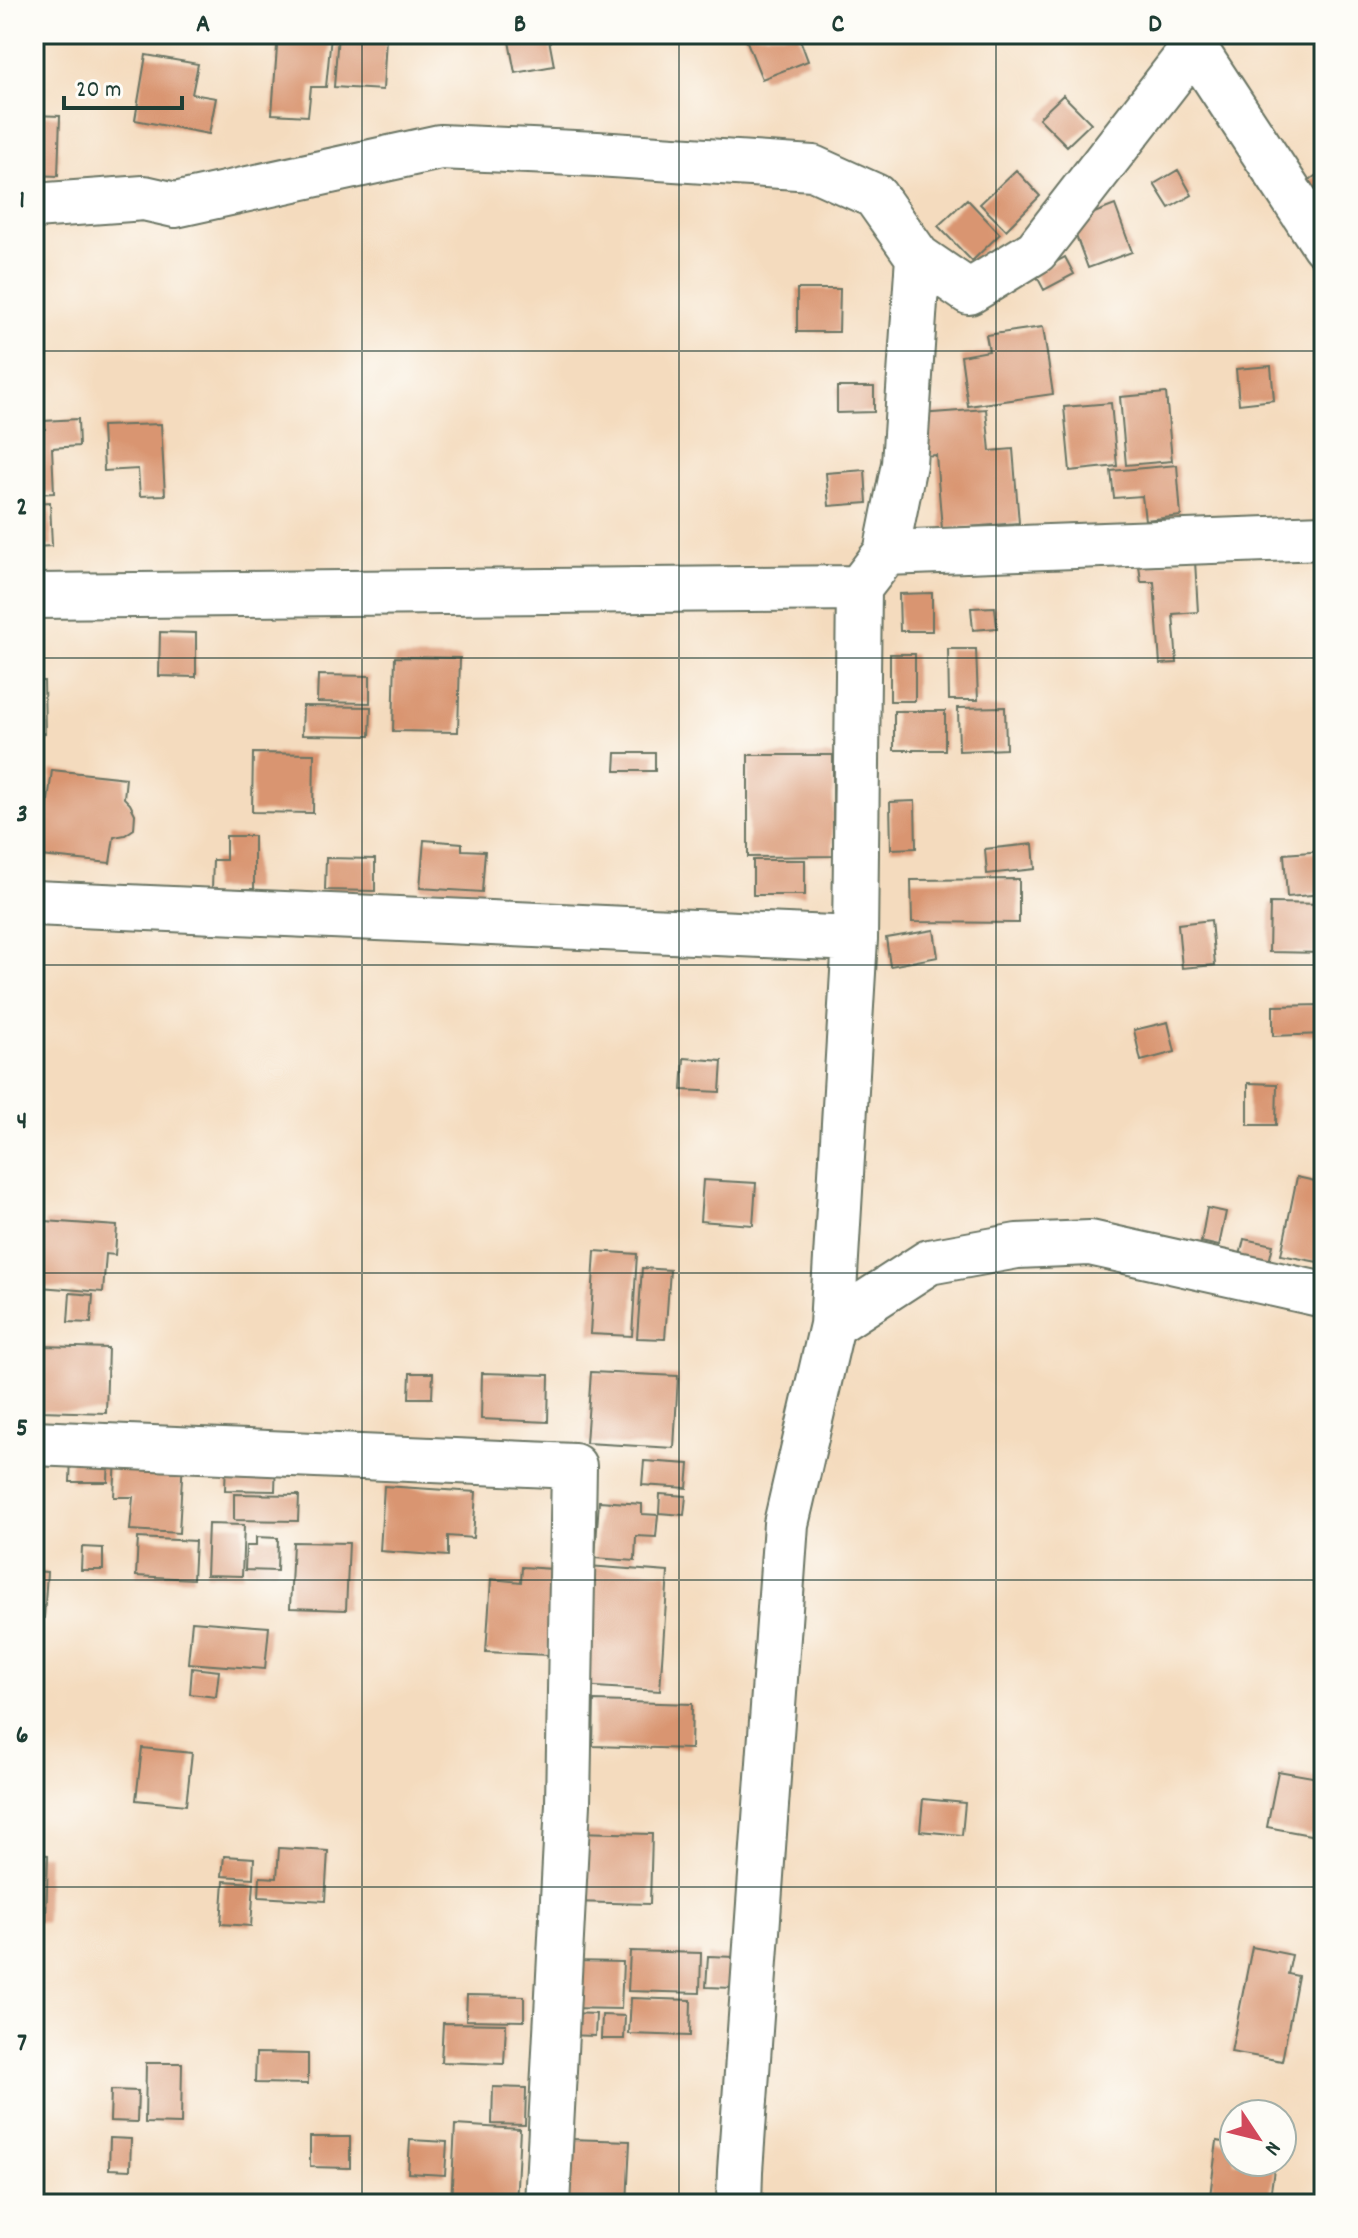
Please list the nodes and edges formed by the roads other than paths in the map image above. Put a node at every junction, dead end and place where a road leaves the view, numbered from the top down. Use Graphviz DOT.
graph roads {
  1 [pos="1198,40"];
  2 [pos="34,206"];
  3 [pos="1324,245"];
  4 [pos="918,257"];
  5 [pos="1324,537"];
  6 [pos="886,553"];
  7 [pos="859,588"];
  8 [pos="34,596"];
  9 [pos="34,903"];
  10 [pos="855,939"];
  11 [pos="1324,1295"];
  12 [pos="832,1325"];
  13 [pos="34,1443"];
  14 [pos="547,2204"];
  15 [pos="739,2204"];
  1 -- 3 [label="street"];
  1 -- 4 [label="street"];
  2 -- 4 [label="street"];
  4 -- 6 [label="street"];
  5 -- 6 [label="street"];
  6 -- 7 [label="street"];
  7 -- 8 [label="street"];
  7 -- 10 [label="street"];
  9 -- 10 [label="street"];
  10 -- 12 [label="street"];
  11 -- 12 [label="street"];
  12 -- 15 [label="street"];
  13 -- 14 [label="street"];
}
